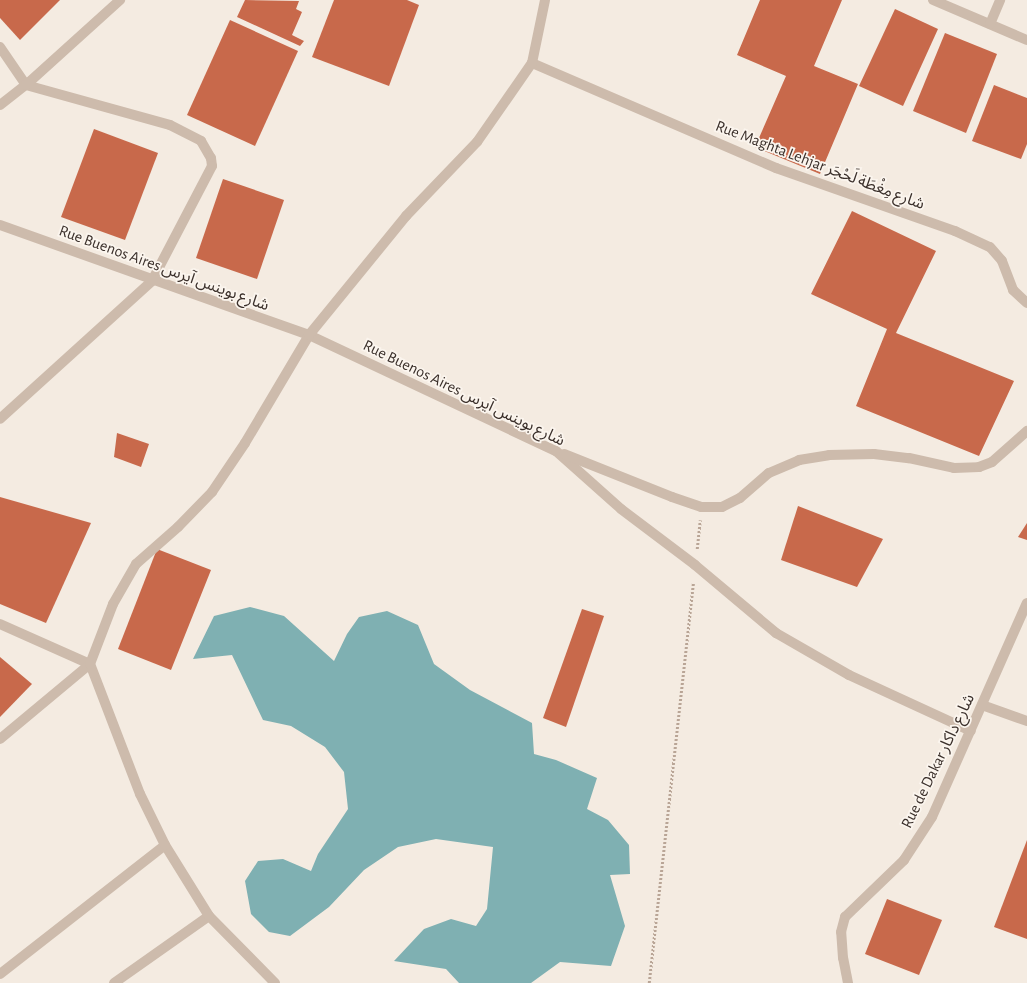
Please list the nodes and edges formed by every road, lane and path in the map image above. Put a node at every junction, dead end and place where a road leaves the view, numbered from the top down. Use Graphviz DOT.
graph roads {
  1 [pos="120,0"];
  2 [pos="545,0"];
  3 [pos="933,0"];
  4 [pos="1000,0"];
  5 [pos="990,24"];
  6 [pos="1027,40"];
  7 [pos="0,47"];
  8 [pos="532,63"];
  9 [pos="26,85"];
  10 [pos="0,105"];
  11 [pos="0,225"];
  12 [pos="152,281"];
  13 [pos="1027,303"];
  14 [pos="309,335"];
  15 [pos="0,419"];
  16 [pos="1027,430"];
  17 [pos="556,451"];
  18 [pos="701,507"];
  19 [pos="695,565"];
  20 [pos="1027,603"];
  21 [pos="0,624"];
  22 [pos="90,664"];
  23 [pos="982,705"];
  24 [pos="1027,721"];
  25 [pos="971,731"];
  26 [pos="0,739"];
  27 [pos="165,845"];
  28 [pos="209,916"];
  29 [pos="0,974"];
  30 [pos="114,983"];
  31 [pos="275,983"];
  32 [pos="649,983"];
  33 [pos="848,983"];
  1 -- 9 [label="street"];
  2 -- 8 [label="street"];
  3 -- 5 [label="street"];
  4 -- 5 [label="street"];
  5 -- 6 [label="street"];
  7 -- 9 [label="street"];
  8 -- 13 [label="street, Rue Maghta Lehjar شارع مِغْطَة لَحْجَر"];
  8 -- 14 [label="street"];
  9 -- 10 [label="street"];
  9 -- 12 [label="street"];
  11 -- 12 [label="street, Rue Buenos Aires شارع بوينس آيرس"];
  12 -- 14 [label="street, Rue Buenos Aires شارع بوينس آيرس"];
  12 -- 15 [label="street"];
  14 -- 17 [label="street, Rue Buenos Aires شارع بوينس آيرس"];
  14 -- 22 [label="street"];
  16 -- 18 [label="street"];
  17 -- 18 [label="street"];
  17 -- 19 [label="street, Rue Buenos Aires شارع بوينس آيرس"];
  18 -- 19 [label="path"];
  19 -- 25 [label="street, Rue Buenos Aires شارع بوينس آيرس"];
  19 -- 32 [label="path"];
  20 -- 23 [label="street, Rue de Dakar شارع داكار"];
  21 -- 22 [label="street"];
  22 -- 26 [label="street"];
  22 -- 27 [label="street"];
  23 -- 24 [label="street"];
  23 -- 25 [label="street, Rue de Dakar شارع داكار"];
  25 -- 33 [label="street, Rue de Dakar شارع داكار"];
  27 -- 28 [label="street"];
  27 -- 29 [label="street"];
  28 -- 30 [label="street"];
  28 -- 31 [label="street"];
}
